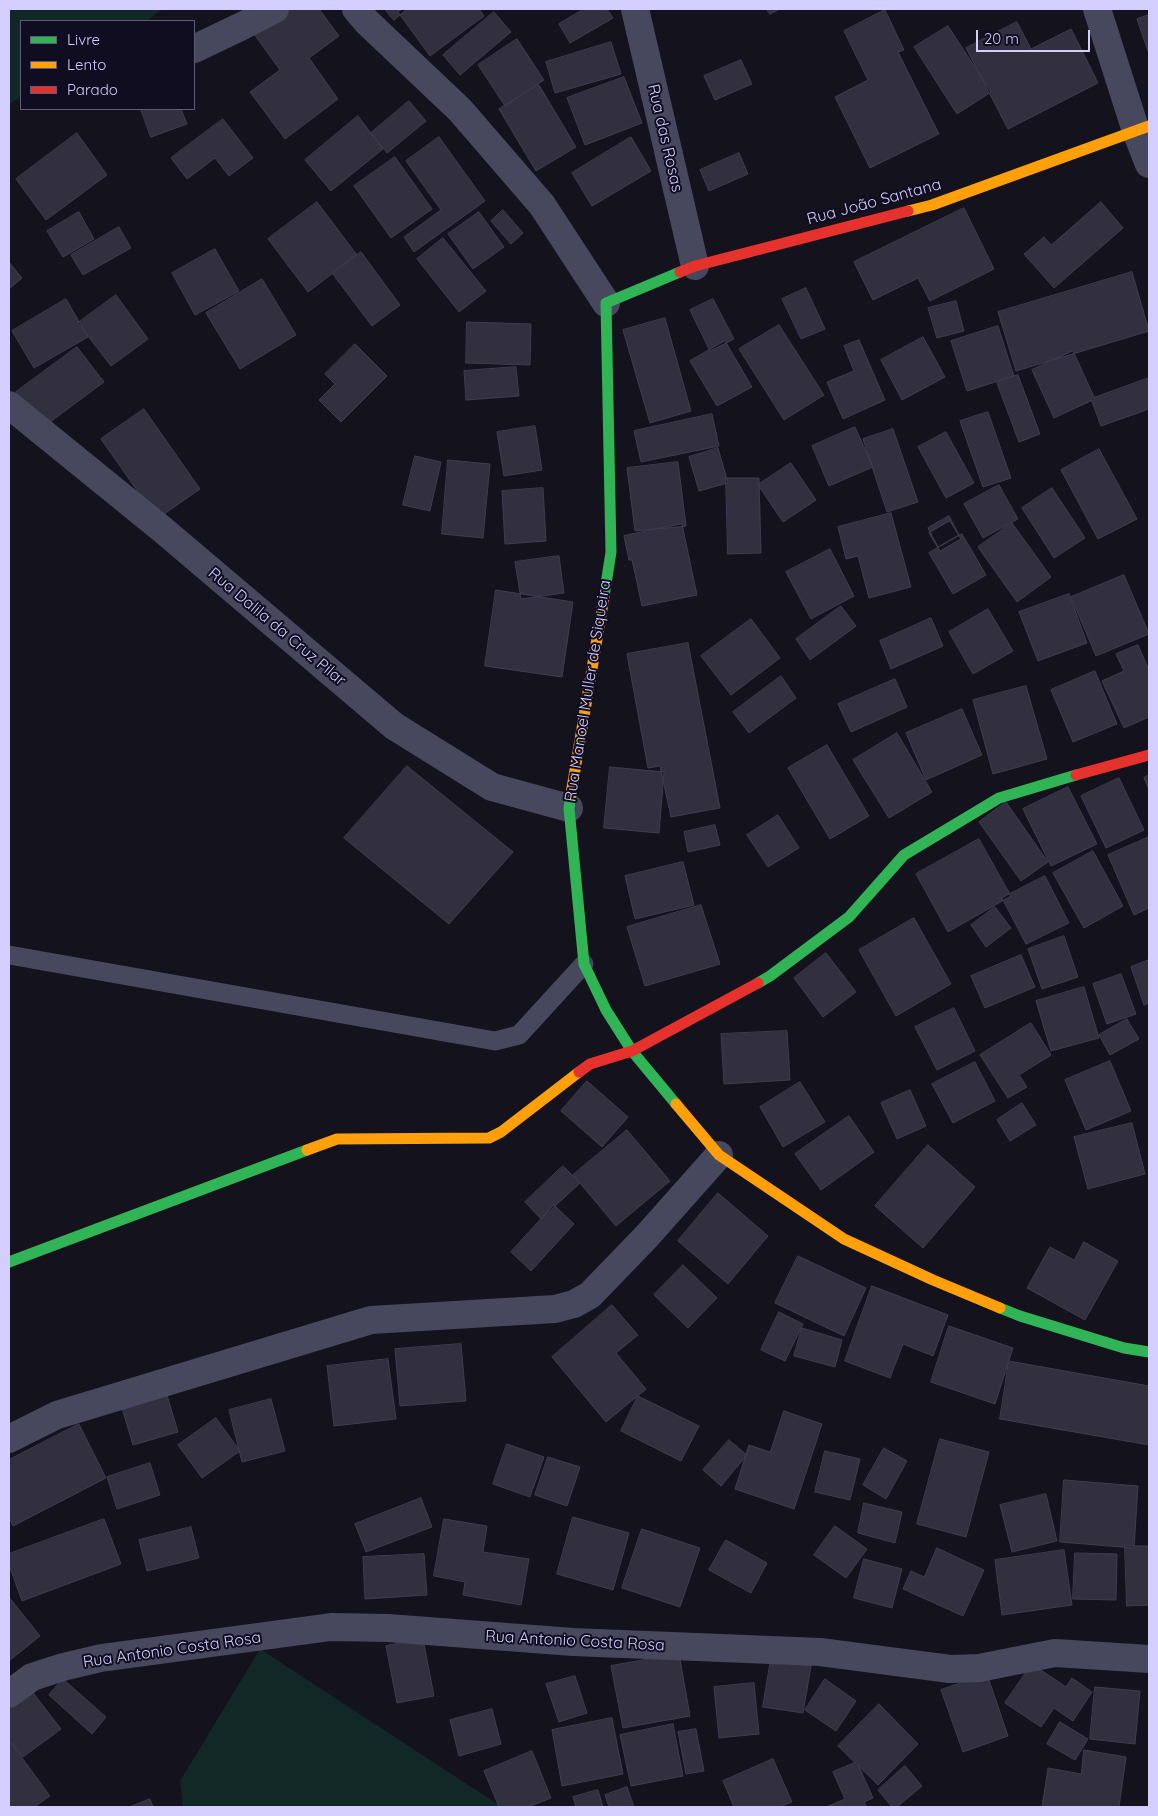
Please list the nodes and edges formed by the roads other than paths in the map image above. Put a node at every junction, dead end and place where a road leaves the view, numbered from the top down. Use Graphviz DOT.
graph roads {
  1 [pos="274,9"];
  2 [pos="356,9"];
  3 [pos="635,9"];
  4 [pos="1097,9"];
  5 [pos="195,48"];
  6 [pos="1143,129"];
  7 [pos="1149,164"];
  8 [pos="694,266"];
  9 [pos="606,303"];
  10 [pos="9,405"];
  11 [pos="1149,755"];
  12 [pos="569,808"];
  13 [pos="9,956"];
  14 [pos="584,964"];
  15 [pos="632,1050"];
  16 [pos="719,1155"];
  17 [pos="9,1262"];
  18 [pos="1149,1352"];
  19 [pos="9,1439"];
  20 [pos="1149,1659"];
  21 [pos="9,1694"];
  1 -- 5 [label="street"];
  2 -- 9 [label="street"];
  3 -- 8 [label="street, Rua das Rosas"];
  4 -- 6 [label="street"];
  6 -- 7 [label="street"];
  6 -- 8 [label="street, Rua João Santana"];
  8 -- 9 [label="street, Rua João Santana"];
  9 -- 12 [label="street, Rua Manoel Muller de Siqueira"];
  10 -- 12 [label="street, Rua Dalila da Cruz Pilar"];
  11 -- 15 [label="street"];
  12 -- 14 [label="street, Rua Manoel Muller de Siqueira"];
  13 -- 14 [label="lane"];
  14 -- 15 [label="street, Rua Manoel Muller de Siqueira"];
  15 -- 16 [label="street, Rua Manoel Muller de Siqueira"];
  15 -- 17 [label="street"];
  16 -- 18 [label="street, Rua Manoel Muller de Siqueira"];
  16 -- 19 [label="street"];
  20 -- 21 [label="street, Rua Antonio Costa Rosa"];
}
